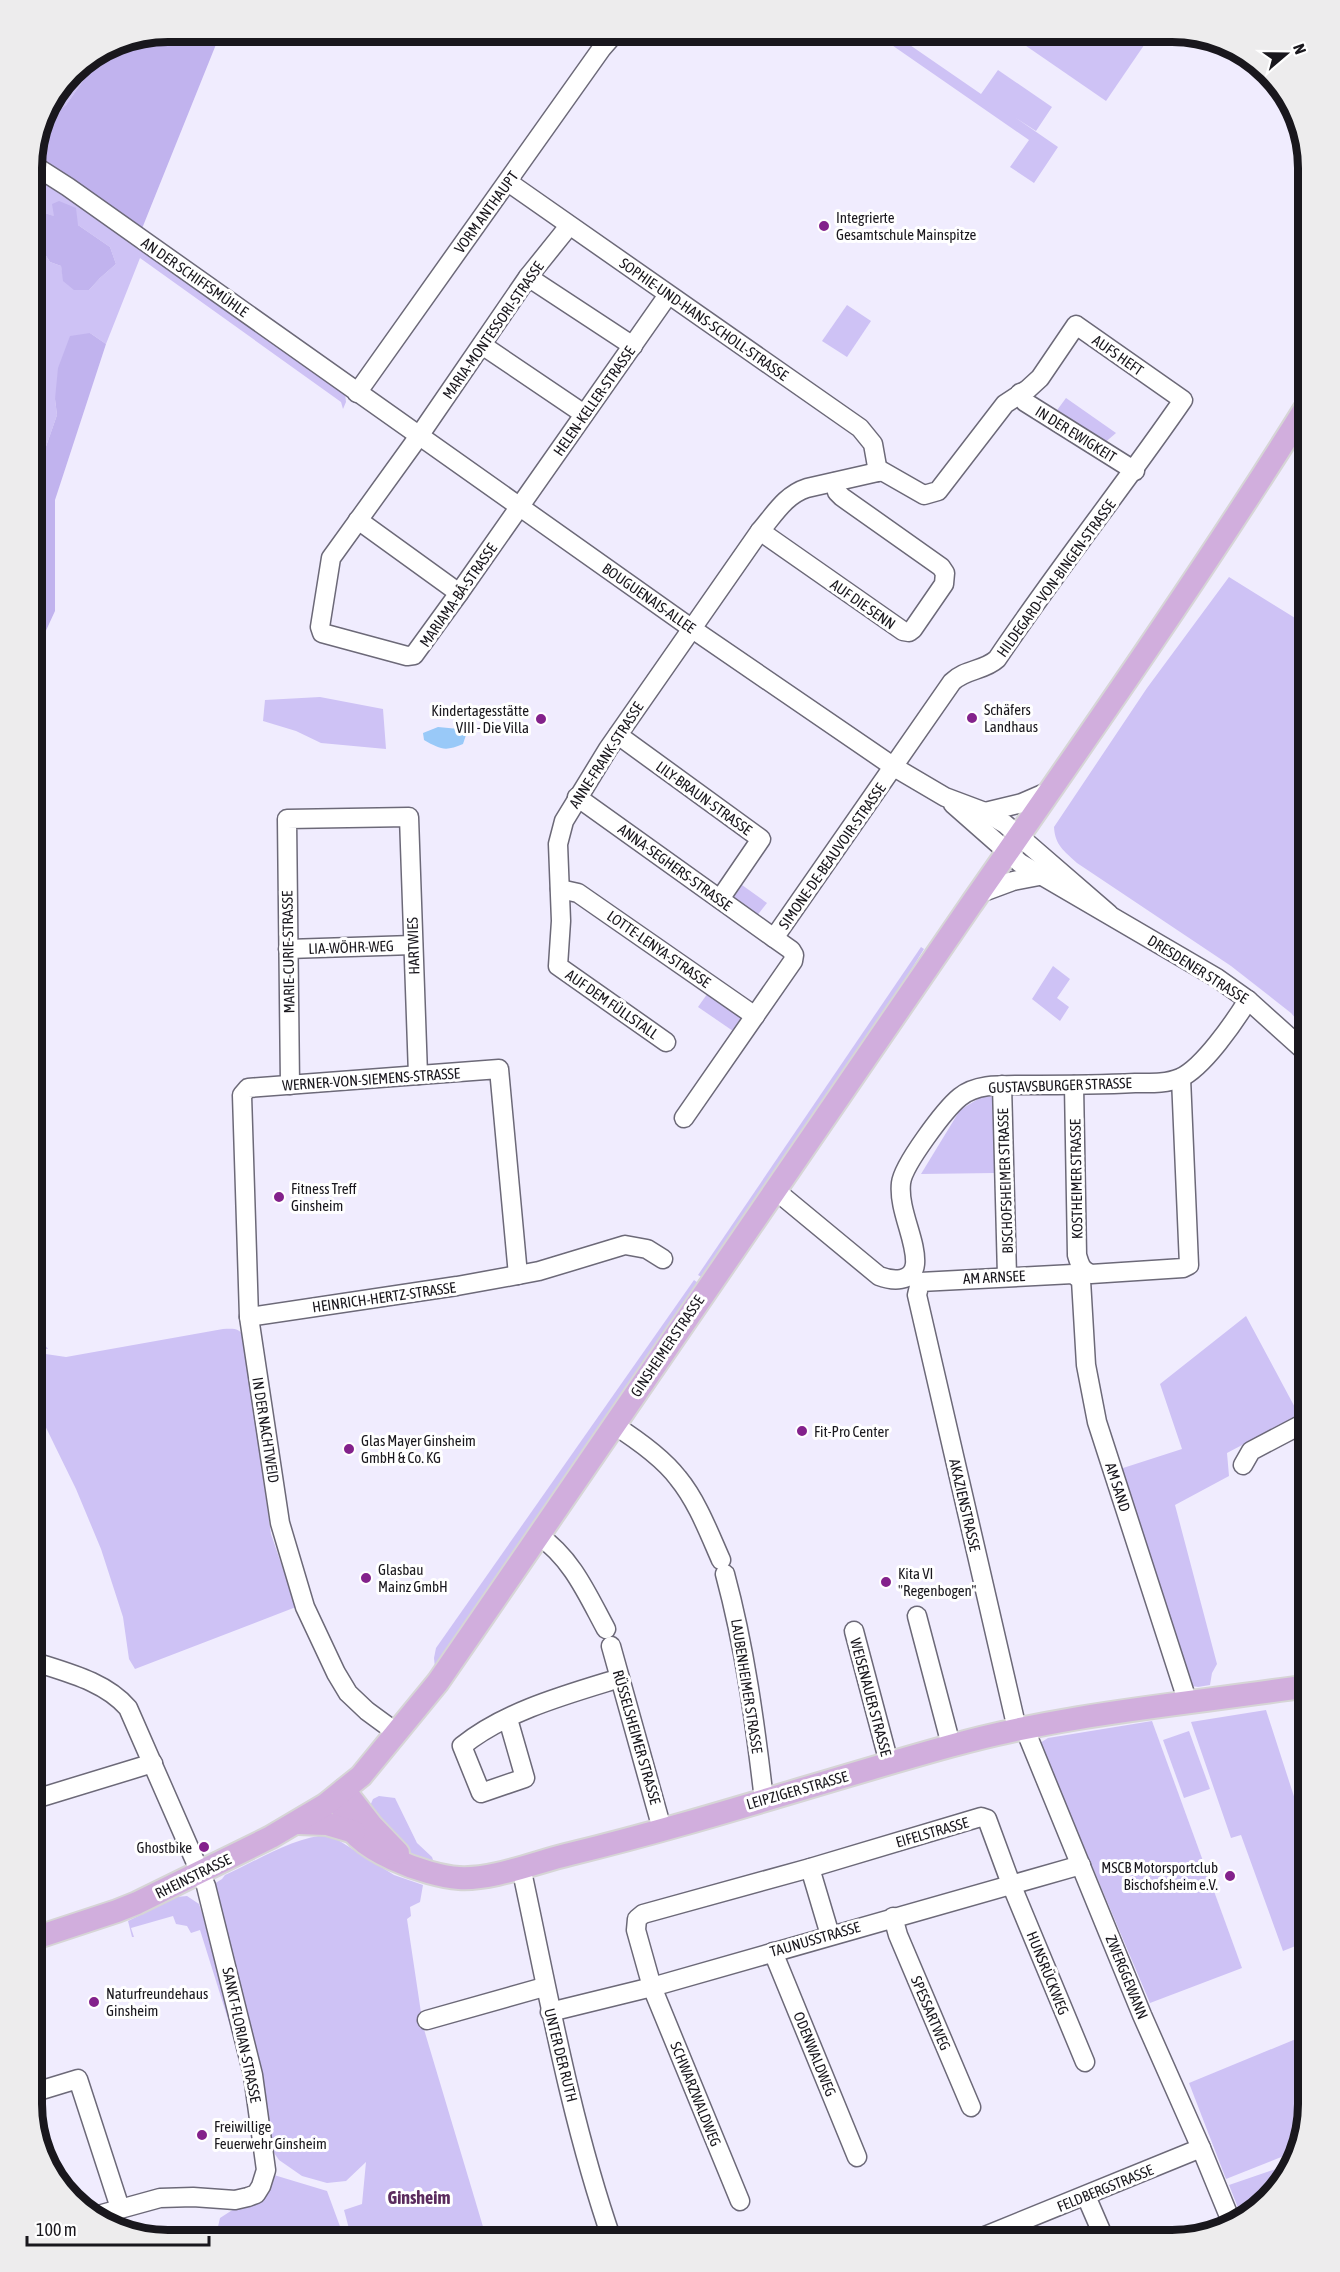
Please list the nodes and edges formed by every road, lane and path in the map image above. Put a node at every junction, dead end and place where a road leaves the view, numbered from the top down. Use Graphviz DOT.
graph roads {
  1 [pos="609,42"];
  2 [pos="42,170"];
  3 [pos="508,183"];
  4 [pos="569,226"];
  5 [pos="528,277"];
  6 [pos="668,294"];
  7 [pos="482,345"];
  8 [pos="633,345"];
  9 [pos="357,393"];
  10 [pos="1020,393"];
  11 [pos="1184,399"];
  12 [pos="584,414"];
  13 [pos="1298,420"];
  14 [pos="419,436"];
  15 [pos="1134,471"];
  16 [pos="878,472"];
  17 [pos="835,482"];
  18 [pos="520,507"];
  19 [pos="358,520"];
  20 [pos="760,531"];
  21 [pos="459,593"];
  22 [pos="692,628"];
  23 [pos="618,735"];
  24 [pos="894,766"];
  25 [pos="1052,790"];
  26 [pos="577,797"];
  27 [pos="945,797"];
  28 [pos="985,812"];
  29 [pos="409,817"];
  30 [pos="1013,844"];
  31 [pos="1040,876"];
  32 [pos="560,889"];
  33 [pos="978,894"];
  34 [pos="720,899"];
  35 [pos="1109,914"];
  36 [pos="774,938"];
  37 [pos="413,945"];
  38 [pos="288,949"];
  39 [pos="558,966"];
  40 [pos="1248,1000"];
  41 [pos="755,1016"];
  42 [pos="666,1042"];
  43 [pos="1298,1045"];
  44 [pos="418,1076"];
  45 [pos="1181,1078"];
  46 [pos="290,1085"];
  47 [pos="1002,1085"];
  48 [pos="1074,1085"];
  49 [pos="244,1090"];
  50 [pos="684,1118"];
  51 [pos="775,1190"];
  52 [pos="663,1259"];
  53 [pos="1075,1272"];
  54 [pos="518,1275"];
  55 [pos="1007,1276"];
  56 [pos="915,1278"];
  57 [pos="249,1317"];
  58 [pos="614,1425"];
  59 [pos="1298,1426"];
  60 [pos="1243,1465"];
  61 [pos="538,1536"];
  62 [pos="917,1616"];
  63 [pos="854,1631"];
  64 [pos="42,1664"];
  65 [pos="620,1678"];
  66 [pos="1298,1687"];
  67 [pos="1188,1703"];
  68 [pos="508,1719"];
  69 [pos="1021,1728"];
  70 [pos="397,1733"];
  71 [pos="951,1746"];
  72 [pos="153,1763"];
  73 [pos="889,1764"];
  74 [pos="344,1790"];
  75 [pos="42,1797"];
  76 [pos="764,1800"];
  77 [pos="297,1823"];
  78 [pos="662,1829"];
  79 [pos="354,1832"];
  80 [pos="410,1864"];
  81 [pos="1081,1865"];
  82 [pos="521,1867"];
  83 [pos="810,1868"];
  84 [pos="201,1872"];
  85 [pos="1011,1884"];
  86 [pos="893,1917"];
  87 [pos="830,1935"];
  88 [pos="42,1936"];
  89 [pos="773,1952"];
  90 [pos="544,1987"];
  91 [pos="652,1987"];
  92 [pos="550,2012"];
  93 [pos="427,2020"];
  94 [pos="1085,2062"];
  95 [pos="42,2090"];
  96 [pos="970,2107"];
  97 [pos="1201,2148"];
  98 [pos="857,2157"];
  99 [pos="1086,2196"];
  100 [pos="740,2201"];
  101 [pos="120,2208"];
  102 [pos="105,2213"];
  103 [pos="1229,2216"];
  104 [pos="609,2230"];
  105 [pos="1000,2230"];
  106 [pos="1100,2230"];
  1 -- 3 [label="street, VORM ANTHAUPT"];
  2 -- 9 [label="street, AN DER SCHIFFSMÜHLE"];
  3 -- 4 [label="street, SOPHIE-UND-HANS-SCHOLL-STRASSE"];
  3 -- 9 [label="street, VORM ANTHAUPT"];
  4 -- 5 [label="street, MARIA-MONTESSORI-STRASSE"];
  4 -- 6 [label="street, SOPHIE-UND-HANS-SCHOLL-STRASSE"];
  5 -- 7 [label="street, MARIA-MONTESSORI-STRASSE"];
  5 -- 8 [label="street"];
  6 -- 8 [label="street, HELEN-KELLER-STRASSE"];
  6 -- 16 [label="street, SOPHIE-UND-HANS-SCHOLL-STRASSE"];
  7 -- 12 [label="street"];
  7 -- 14 [label="street, MARIA-MONTESSORI-STRASSE"];
  8 -- 12 [label="street, HELEN-KELLER-STRASSE"];
  9 -- 14 [label="street, BOUGUENAIS-ALLEE"];
  10 -- 11 [label="street, AUFS HEFT"];
  10 -- 15 [label="street, IN DER EWIGKEIT"];
  10 -- 16 [label="street"];
  11 -- 15 [label="street, HILDEGARD-VON-BINGEN-STRASSE"];
  12 -- 18 [label="street, HELEN-KELLER-STRASSE"];
  13 -- 25 [label="main road, GINSHEIMER STRASSE"];
  14 -- 18 [label="street, BOUGUENAIS-ALLEE"];
  14 -- 19 [label="street, MARIAMA-BÂ-STRASSE"];
  15 -- 24 [label="street, HILDEGARD-VON-BINGEN-STRASSE"];
  16 -- 17 [label="street, ANNE-FRANK-STRASSE"];
  17 -- 20 [label="street, ANNE-FRANK-STRASSE"];
  17 -- 20 [label="street, AUF DIE SENN"];
  18 -- 21 [label="street, MARIAMA-BÂ-STRASSE"];
  18 -- 22 [label="street, BOUGUENAIS-ALLEE"];
  19 -- 21 [label="street"];
  19 -- 21 [label="street, MARIAMA-BÂ-STRASSE"];
  20 -- 22 [label="street, ANNE-FRANK-STRASSE"];
  22 -- 23 [label="street, ANNE-FRANK-STRASSE"];
  22 -- 24 [label="street, BOUGUENAIS-ALLEE"];
  23 -- 26 [label="street, ANNE-FRANK-STRASSE"];
  23 -- 34 [label="street, LILY-BRAUN-STRASSE"];
  24 -- 27 [label="street, BOUGUENAIS-ALLEE"];
  24 -- 36 [label="street, SIMONE-DE-BEAUVOIR-STRASSE"];
  25 -- 28 [label="street"];
  25 -- 30 [label="main road, GINSHEIMER STRASSE"];
  26 -- 32 [label="street, ANNE-FRANK-STRASSE"];
  26 -- 34 [label="street, ANNA-SEGHERS-STRASSE"];
  27 -- 28 [label="street, BOUGUENAIS-ALLEE"];
  27 -- 30 [label="street, BOUGUENAIS-ALLEE"];
  28 -- 30 [label="street, BOUGUENAIS-ALLEE"];
  29 -- 37 [label="street, HARTWIES"];
  29 -- 38 [label="street, MARIE-CURIE-STRASSE"];
  30 -- 31 [label="street, DRESDENER STRASSE"];
  30 -- 33 [label="main road, GINSHEIMER STRASSE"];
  30 -- 35 [label="street, DRESDENER STRASSE"];
  31 -- 33 [label="street"];
  31 -- 35 [label="street, DRESDENER STRASSE"];
  32 -- 39 [label="street, ANNE-FRANK-STRASSE"];
  32 -- 41 [label="street, LOTTE-LENYA-STRASSE"];
  33 -- 51 [label="main road, GINSHEIMER STRASSE"];
  34 -- 36 [label="street, ANNA-SEGHERS-STRASSE"];
  35 -- 40 [label="street, DRESDENER STRASSE"];
  36 -- 41 [label="street, SIMONE-DE-BEAUVOIR-STRASSE"];
  37 -- 38 [label="street, LIA-WÖHR-WEG"];
  37 -- 44 [label="street, HARTWIES"];
  38 -- 46 [label="street, MARIE-CURIE-STRASSE"];
  39 -- 42 [label="street, AUF DEM FÜLLSTALL"];
  40 -- 43 [label="street, DRESDENER STRASSE"];
  40 -- 45 [label="street"];
  41 -- 50 [label="street, SIMONE-DE-BEAUVOIR-STRASSE"];
  44 -- 46 [label="street, WERNER-VON-SIEMENS-STRASSE"];
  44 -- 54 [label="street, WERNER-VON-SIEMENS-STRASSE"];
  45 -- 48 [label="street, GUSTAVSBURGER STRASSE"];
  45 -- 53 [label="street, AM ARNSEE"];
  46 -- 49 [label="street, WERNER-VON-SIEMENS-STRASSE"];
  47 -- 48 [label="street, GUSTAVSBURGER STRASSE"];
  47 -- 55 [label="street, BISCHOFSHEIMER STRASSE"];
  47 -- 56 [label="street, GUSTAVSBURGER STRASSE"];
  48 -- 53 [label="street, KOSTHEIMER STRASSE"];
  49 -- 57 [label="street, IN DER NACHTWEID"];
  51 -- 56 [label="street"];
  51 -- 58 [label="main road, GINSHEIMER STRASSE"];
  52 -- 54 [label="street, HEINRICH-HERTZ-STRASSE"];
  53 -- 55 [label="street, AM ARNSEE"];
  53 -- 67 [label="street, AM SAND"];
  54 -- 57 [label="street, HEINRICH-HERTZ-STRASSE"];
  55 -- 56 [label="street, AM ARNSEE"];
  56 -- 69 [label="street, AKAZIENSTRASSE"];
  57 -- 70 [label="street, IN DER NACHTWEID"];
  58 -- 61 [label="main road, GINSHEIMER STRASSE"];
  58 -- 76 [label="street, LAUBENHEIMER STRASSE"];
  59 -- 60 [label="street"];
  61 -- 65 [label="street, RÜSSELSHEIMER STRASSE"];
  61 -- 70 [label="main road, GINSHEIMER STRASSE"];
  62 -- 71 [label="street"];
  63 -- 73 [label="street, WEISENAUER STRASSE"];
  64 -- 72 [label="street"];
  65 -- 68 [label="street"];
  65 -- 78 [label="street, RÜSSELSHEIMER STRASSE"];
  66 -- 67 [label="main road, LEIPZIGER STRASSE"];
  67 -- 69 [label="main road, LEIPZIGER STRASSE"];
  69 -- 71 [label="main road, LEIPZIGER STRASSE"];
  69 -- 81 [label="street, ZWERGGEWANN"];
  70 -- 74 [label="main road, GINSHEIMER STRASSE"];
  71 -- 73 [label="main road, LEIPZIGER STRASSE"];
  72 -- 75 [label="street"];
  72 -- 84 [label="street"];
  73 -- 76 [label="main road, LEIPZIGER STRASSE"];
  74 -- 77 [label="main road, RHEINSTRASSE"];
  74 -- 79 [label="main road"];
  74 -- 80 [label="main road, LEIPZIGER STRASSE"];
  76 -- 78 [label="main road, LEIPZIGER STRASSE"];
  77 -- 79 [label="main road"];
  77 -- 84 [label="main road, RHEINSTRASSE"];
  78 -- 82 [label="main road, LEIPZIGER STRASSE"];
  79 -- 80 [label="main road, LEIPZIGER STRASSE"];
  80 -- 82 [label="main road, LEIPZIGER STRASSE"];
  81 -- 85 [label="street, TAUNUSSTRASSE"];
  81 -- 97 [label="street, ZWERGGEWANN"];
  82 -- 90 [label="street, UNTER DER RUTH"];
  83 -- 85 [label="street, EIFELSTRASSE"];
  83 -- 87 [label="street"];
  83 -- 91 [label="street, EIFELSTRASSE"];
  84 -- 88 [label="main road, RHEINSTRASSE"];
  84 -- 101 [label="street, SANKT-FLORIAN-STRASSE"];
  85 -- 86 [label="street, TAUNUSSTRASSE"];
  85 -- 94 [label="street, HUNSRÜCKWEG"];
  86 -- 87 [label="street, TAUNUSSTRASSE"];
  86 -- 96 [label="street, SPESSARTWEG"];
  87 -- 89 [label="street, TAUNUSSTRASSE"];
  89 -- 91 [label="street, TAUNUSSTRASSE"];
  89 -- 98 [label="street, ODENWALDWEG"];
  90 -- 92 [label="street, UNTER DER RUTH"];
  90 -- 93 [label="street"];
  91 -- 92 [label="street, TAUNUSSTRASSE"];
  91 -- 100 [label="street, SCHWARZWALDWEG"];
  92 -- 104 [label="street, UNTER DER RUTH"];
  95 -- 101 [label="street"];
  97 -- 99 [label="street, FELDBERGSTRASSE"];
  97 -- 103 [label="street, ZWERGGEWANN"];
  99 -- 105 [label="street, FELDBERGSTRASSE"];
  99 -- 106 [label="street"];
  101 -- 102 [label="street"];
}
